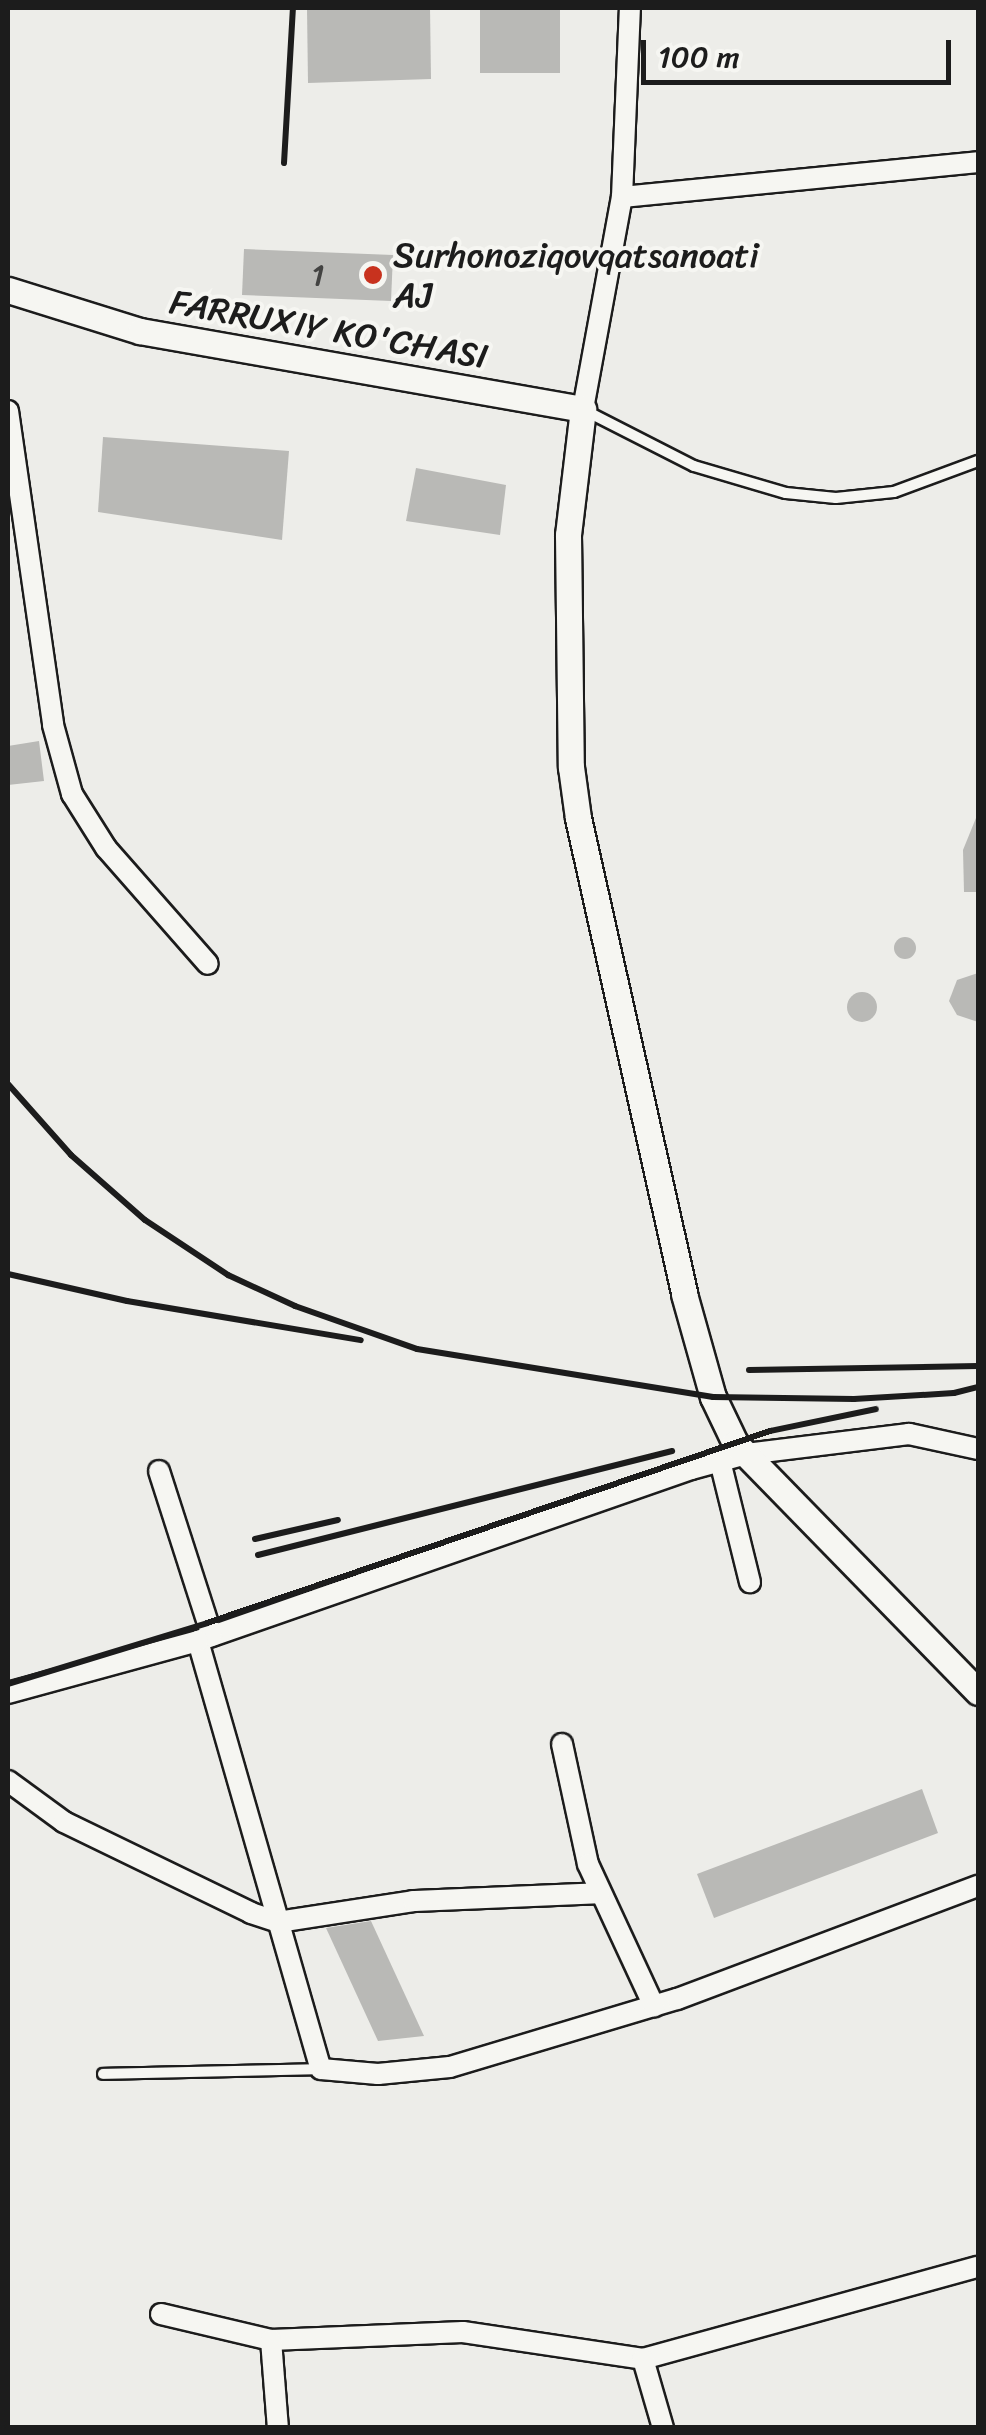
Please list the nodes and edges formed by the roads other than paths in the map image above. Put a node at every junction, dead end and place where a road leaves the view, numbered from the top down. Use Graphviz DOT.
graph roads {
  1 [pos="630,8"];
  2 [pos="978,162"];
  3 [pos="622,197"];
  4 [pos="8,290"];
  5 [pos="583,409"];
  6 [pos="8,411"];
  7 [pos="978,461"];
  8 [pos="208,964"];
  9 [pos="978,1448"];
  10 [pos="746,1454"];
  11 [pos="720,1461"];
  12 [pos="159,1471"];
  13 [pos="750,1582"];
  14 [pos="205,1639"];
  15 [pos="978,1692"];
  16 [pos="8,1694"];
  17 [pos="562,1744"];
  18 [pos="8,1781"];
  19 [pos="978,1886"];
  20 [pos="600,1893"];
  21 [pos="278,1922"];
  22 [pos="654,2006"];
  23 [pos="320,2069"];
  24 [pos="103,2074"];
  25 [pos="978,2267"];
  26 [pos="161,2314"];
  27 [pos="271,2340"];
  28 [pos="643,2359"];
  29 [pos="278,2428"];
  30 [pos="663,2428"];
  1 -- 3 [label="street"];
  2 -- 3 [label="street"];
  3 -- 5 [label="street"];
  4 -- 5 [label="street, FARRUXIY KO'CHASI"];
  5 -- 7 [label="lane"];
  5 -- 10 [label="street"];
  6 -- 8 [label="street"];
  9 -- 10 [label="street"];
  10 -- 11 [label="street"];
  10 -- 15 [label="street"];
  11 -- 13 [label="street"];
  11 -- 14 [label="street"];
  12 -- 14 [label="street"];
  14 -- 16 [label="street"];
  14 -- 21 [label="street"];
  17 -- 20 [label="street"];
  18 -- 21 [label="street"];
  19 -- 22 [label="street"];
  20 -- 21 [label="street"];
  20 -- 22 [label="street"];
  21 -- 23 [label="street"];
  22 -- 23 [label="street"];
  23 -- 24 [label="lane"];
  25 -- 28 [label="street"];
  26 -- 27 [label="street"];
  27 -- 28 [label="street"];
  27 -- 29 [label="street"];
  28 -- 30 [label="street"];
}
